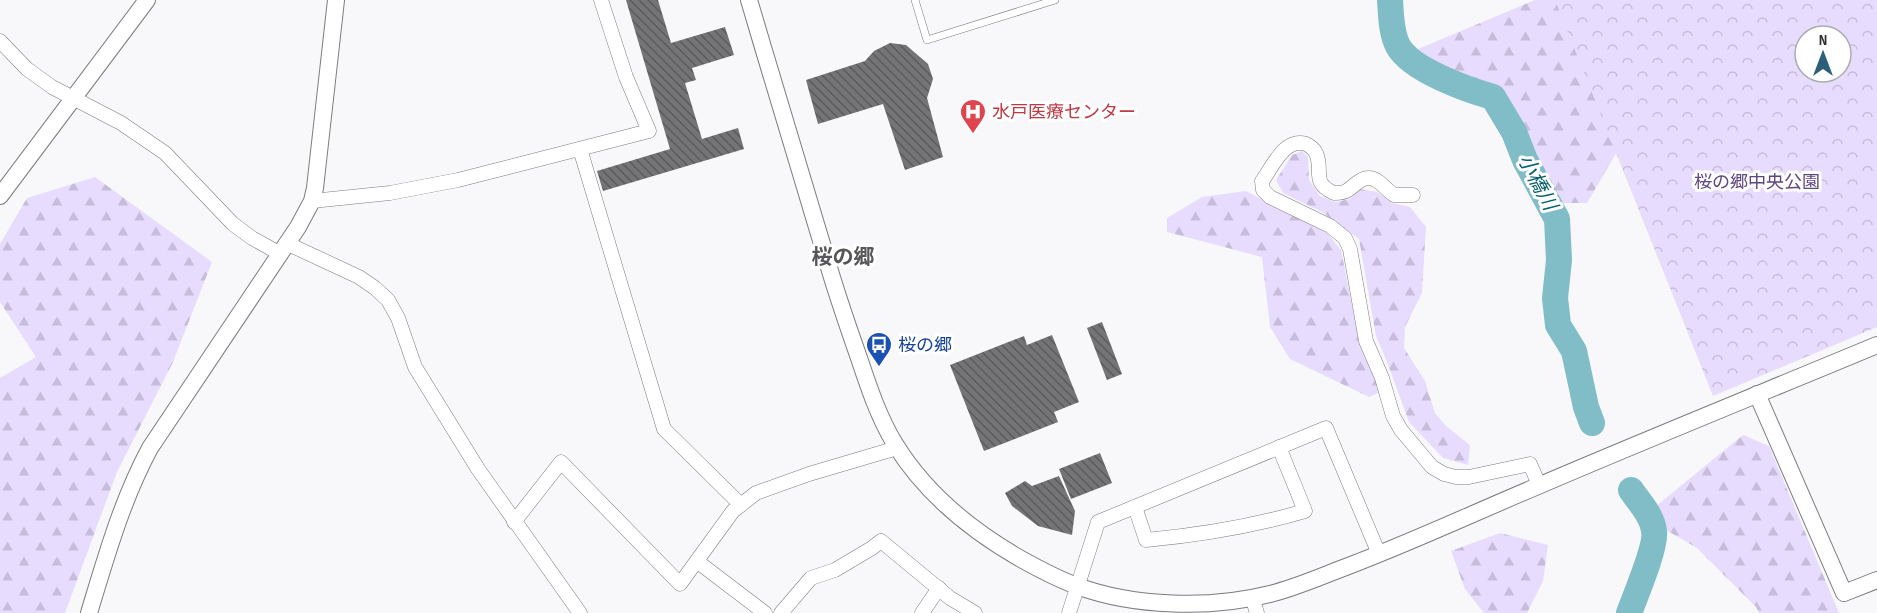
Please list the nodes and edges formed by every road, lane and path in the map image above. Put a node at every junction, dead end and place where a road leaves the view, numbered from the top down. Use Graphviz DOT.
graph roads {
  1 [pos="147,0"];
  2 [pos="336,0"];
  3 [pos="601,0"];
  4 [pos="749,0"];
  5 [pos="915,0"];
  6 [pos="1055,0"];
  7 [pos="0,41"];
  8 [pos="73,99"];
  9 [pos="580,149"];
  10 [pos="1413,195"];
  11 [pos="0,196"];
  12 [pos="312,201"];
  13 [pos="283,248"];
  14 [pos="1877,345"];
  15 [pos="1757,394"];
  16 [pos="1279,447"];
  17 [pos="897,448"];
  18 [pos="1539,485"];
  19 [pos="741,505"];
  20 [pos="1135,507"];
  21 [pos="514,522"];
  22 [pos="1379,554"];
  23 [pos="698,562"];
  24 [pos="1877,580"];
  25 [pos="1078,586"];
  26 [pos="939,588"];
  27 [pos="1255,605"];
  28 [pos="747,608"];
  29 [pos="88,613"];
  30 [pos="580,613"];
  31 [pos="765,613"];
  32 [pos="781,613"];
  33 [pos="922,613"];
  34 [pos="975,613"];
  35 [pos="1069,613"];
  1 -- 8 [label="street"];
  2 -- 12 [label="street"];
  3 -- 9 [label="street"];
  4 -- 17 [label="street"];
  5 -- 6 [label="lane"];
  7 -- 8 [label="street"];
  8 -- 11 [label="street"];
  8 -- 13 [label="street"];
  9 -- 12 [label="street"];
  9 -- 19 [label="street"];
  10 -- 18 [label="street"];
  12 -- 13 [label="street"];
  13 -- 21 [label="street"];
  13 -- 29 [label="street"];
  14 -- 15 [label="street"];
  15 -- 18 [label="street"];
  15 -- 24 [label="street"];
  16 -- 20 [label="street"];
  16 -- 20 [label="street"];
  16 -- 22 [label="street"];
  17 -- 19 [label="street"];
  17 -- 25 [label="street"];
  18 -- 22 [label="street"];
  19 -- 23 [label="street"];
  20 -- 25 [label="street"];
  21 -- 23 [label="street"];
  21 -- 30 [label="street"];
  22 -- 27 [label="street"];
  23 -- 28 [label="street"];
  25 -- 27 [label="street"];
  25 -- 35 [label="street"];
  26 -- 32 [label="street"];
  26 -- 33 [label="street"];
  26 -- 34 [label="street"];
  28 -- 31 [label="street"];
}
